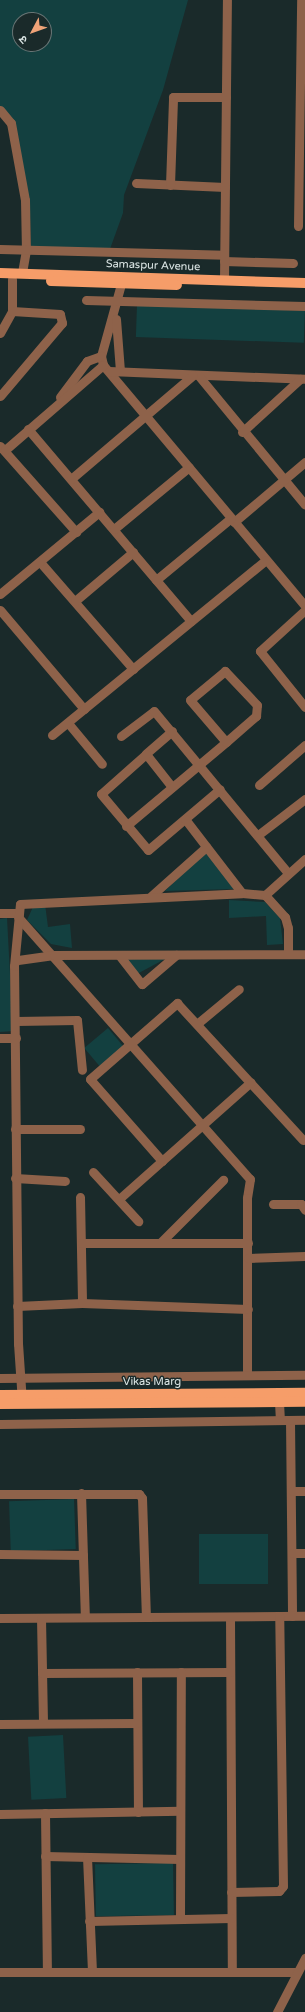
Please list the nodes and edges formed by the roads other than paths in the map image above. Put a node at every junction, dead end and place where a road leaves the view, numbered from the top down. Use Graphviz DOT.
graph roads {
  1 [pos="227,0"];
  2 [pos="301,0"];
  3 [pos="226,97"];
  4 [pos="0,110"];
  5 [pos="136,183"];
  6 [pos="170,185"];
  7 [pos="225,187"];
  8 [pos="298,226"];
  9 [pos="0,249"];
  10 [pos="26,250"];
  11 [pos="224,258"];
  12 [pos="293,264"];
  13 [pos="0,273"];
  14 [pos="22,273"];
  15 [pos="0,279"];
  16 [pos="12,279"];
  17 [pos="224,280"];
  18 [pos="305,283"];
  19 [pos="121,284"];
  20 [pos="305,288"];
  21 [pos="118,299"];
  22 [pos="86,300"];
  23 [pos="305,306"];
  24 [pos="12,311"];
  25 [pos="116,314"];
  26 [pos="0,333"];
  27 [pos="104,364"];
  28 [pos="120,371"];
  29 [pos="196,375"];
  30 [pos="303,379"];
  31 [pos="0,396"];
  32 [pos="56,403"];
  33 [pos="146,413"];
  34 [pos="28,429"];
  35 [pos="242,432"];
  36 [pos="2,448"];
  37 [pos="305,462"];
  38 [pos="188,467"];
  39 [pos="71,479"];
  40 [pos="283,479"];
  41 [pos="305,505"];
  42 [pos="99,512"];
  43 [pos="232,520"];
  44 [pos="114,530"];
  45 [pos="76,532"];
  46 [pos="133,552"];
  47 [pos="266,560"];
  48 [pos="40,562"];
  49 [pos="156,580"];
  50 [pos="0,594"];
  51 [pos="75,601"];
  52 [pos="305,606"];
  53 [pos="0,610"];
  54 [pos="305,610"];
  55 [pos="192,621"];
  56 [pos="133,669"];
  57 [pos="304,702"];
  58 [pos="84,709"];
  59 [pos="68,723"];
  60 [pos="172,731"];
  61 [pos="52,735"];
  62 [pos="121,736"];
  63 [pos="226,742"];
  64 [pos="305,745"];
  65 [pos="146,754"];
  66 [pos="102,764"];
  67 [pos="199,764"];
  68 [pos="259,785"];
  69 [pos="172,787"];
  70 [pos="220,789"];
  71 [pos="305,799"];
  72 [pos="185,819"];
  73 [pos="126,826"];
  74 [pos="258,835"];
  75 [pos="206,847"];
  76 [pos="305,859"];
  77 [pos="288,873"];
  78 [pos="242,893"];
  79 [pos="265,895"];
  80 [pos="151,896"];
  81 [pos="0,913"];
  82 [pos="18,915"];
  83 [pos="288,954"];
  84 [pos="305,954"];
  85 [pos="54,955"];
  86 [pos="119,955"];
  87 [pos="176,955"];
  88 [pos="18,960"];
  89 [pos="239,989"];
  90 [pos="16,1020"];
  91 [pos="198,1023"];
  92 [pos="0,1038"];
  93 [pos="16,1038"];
  94 [pos="130,1044"];
  95 [pos="82,1070"];
  96 [pos="251,1082"];
  97 [pos="202,1126"];
  98 [pos="16,1129"];
  99 [pos="80,1129"];
  100 [pos="302,1140"];
  101 [pos="162,1161"];
  102 [pos="93,1172"];
  103 [pos="15,1178"];
  104 [pos="223,1180"];
  105 [pos="65,1181"];
  106 [pos="80,1197"];
  107 [pos="119,1199"];
  108 [pos="273,1204"];
  109 [pos="305,1210"];
  110 [pos="138,1221"];
  111 [pos="161,1242"];
  112 [pos="82,1243"];
  113 [pos="248,1243"];
  114 [pos="305,1256"];
  115 [pos="248,1258"];
  116 [pos="82,1303"];
  117 [pos="17,1306"];
  118 [pos="248,1309"];
  119 [pos="305,1374"];
  120 [pos="247,1375"];
  121 [pos="0,1378"];
  122 [pos="19,1379"];
  123 [pos="305,1393"];
  124 [pos="0,1395"];
  125 [pos="22,1399"];
  126 [pos="279,1402"];
  127 [pos="305,1402"];
  128 [pos="0,1404"];
  129 [pos="280,1420"];
  130 [pos="290,1420"];
  131 [pos="305,1420"];
  132 [pos="0,1424"];
  133 [pos="292,1491"];
  134 [pos="305,1491"];
  135 [pos="81,1493"];
  136 [pos="0,1494"];
  137 [pos="293,1553"];
  138 [pos="305,1553"];
  139 [pos="0,1554"];
  140 [pos="83,1555"];
  141 [pos="279,1616"];
  142 [pos="292,1616"];
  143 [pos="305,1616"];
  144 [pos="146,1617"];
  145 [pos="230,1617"];
  146 [pos="0,1618"];
  147 [pos="41,1618"];
  148 [pos="85,1618"];
  149 [pos="137,1672"];
  150 [pos="181,1672"];
  151 [pos="230,1672"];
  152 [pos="42,1673"];
  153 [pos="43,1723"];
  154 [pos="137,1723"];
  155 [pos="0,1724"];
  156 [pos="180,1811"];
  157 [pos="138,1812"];
  158 [pos="45,1813"];
  159 [pos="0,1814"];
  160 [pos="45,1856"];
  161 [pos="87,1857"];
  162 [pos="180,1859"];
  163 [pos="231,1892"];
  164 [pos="231,1918"];
  165 [pos="180,1919"];
  166 [pos="89,1921"];
  167 [pos="305,1958"];
  168 [pos="92,1971"];
  169 [pos="232,1971"];
  170 [pos="0,1972"];
  171 [pos="47,1972"];
  172 [pos="297,1972"];
  173 [pos="277,2012"];
  1 -- 3 [label="street"];
  2 -- 8 [label="street"];
  3 -- 6 [label="street"];
  3 -- 7 [label="street"];
  4 -- 10 [label="street"];
  5 -- 6 [label="street"];
  6 -- 7 [label="street"];
  7 -- 11 [label="street"];
  9 -- 10 [label="street"];
  10 -- 11 [label="street"];
  10 -- 14 [label="street"];
  11 -- 12 [label="street"];
  11 -- 17 [label="street"];
  13 -- 14 [label="main road, Samaspur Avenue"];
  14 -- 17 [label="main road, Samaspur Avenue"];
  15 -- 16 [label="main road, Samaspur Avenue"];
  16 -- 19 [label="main road, Samaspur Avenue"];
  16 -- 24 [label="street"];
  17 -- 18 [label="main road, Samaspur Avenue"];
  19 -- 20 [label="main road, Samaspur Avenue"];
  19 -- 21 [label="street"];
  21 -- 22 [label="street"];
  21 -- 23 [label="street"];
  21 -- 25 [label="street"];
  24 -- 26 [label="street"];
  24 -- 31 [label="street"];
  25 -- 27 [label="street"];
  25 -- 28 [label="street"];
  27 -- 28 [label="street"];
  27 -- 32 [label="street"];
  27 -- 32 [label="street"];
  27 -- 33 [label="street"];
  28 -- 29 [label="street"];
  29 -- 30 [label="street"];
  29 -- 33 [label="street"];
  29 -- 35 [label="street"];
  30 -- 35 [label="street"];
  32 -- 34 [label="street"];
  33 -- 38 [label="street"];
  33 -- 39 [label="street"];
  34 -- 36 [label="street"];
  34 -- 39 [label="street"];
  35 -- 40 [label="street"];
  36 -- 45 [label="street"];
  37 -- 40 [label="street"];
  38 -- 43 [label="street"];
  38 -- 44 [label="street"];
  39 -- 42 [label="street"];
  40 -- 41 [label="street"];
  40 -- 43 [label="street"];
  42 -- 44 [label="street"];
  42 -- 45 [label="street"];
  43 -- 47 [label="street"];
  43 -- 49 [label="street"];
  44 -- 46 [label="street"];
  45 -- 48 [label="street"];
  46 -- 49 [label="street"];
  46 -- 51 [label="street"];
  47 -- 52 [label="street"];
  47 -- 55 [label="street"];
  48 -- 50 [label="street"];
  48 -- 51 [label="street"];
  49 -- 55 [label="street"];
  51 -- 56 [label="street"];
  53 -- 58 [label="street"];
  54 -- 57 [label="street"];
  55 -- 56 [label="street"];
  56 -- 58 [label="street"];
  58 -- 59 [label="street"];
  59 -- 61 [label="street"];
  59 -- 66 [label="street"];
  60 -- 62 [label="street"];
  60 -- 65 [label="street"];
  60 -- 67 [label="street"];
  63 -- 63 [label="street"];
  63 -- 67 [label="street"];
  64 -- 68 [label="street"];
  65 -- 69 [label="street"];
  65 -- 73 [label="street"];
  67 -- 69 [label="street"];
  67 -- 70 [label="street"];
  69 -- 73 [label="street"];
  70 -- 72 [label="street"];
  70 -- 74 [label="street"];
  71 -- 74 [label="street"];
  72 -- 73 [label="street"];
  72 -- 75 [label="street"];
  74 -- 77 [label="street"];
  75 -- 78 [label="street"];
  75 -- 80 [label="street"];
  76 -- 77 [label="street"];
  77 -- 79 [label="street"];
  78 -- 79 [label="street"];
  78 -- 80 [label="street"];
  79 -- 83 [label="street"];
  80 -- 82 [label="street"];
  81 -- 82 [label="street"];
  82 -- 85 [label="street"];
  82 -- 88 [label="street"];
  83 -- 84 [label="street"];
  83 -- 87 [label="street"];
  85 -- 86 [label="street"];
  85 -- 88 [label="street"];
  85 -- 94 [label="street"];
  86 -- 87 [label="street"];
  86 -- 87 [label="street"];
  88 -- 90 [label="street"];
  89 -- 91 [label="street"];
  90 -- 93 [label="street"];
  90 -- 95 [label="street"];
  91 -- 94 [label="street"];
  91 -- 96 [label="street"];
  92 -- 93 [label="street"];
  93 -- 98 [label="street"];
  94 -- 97 [label="street"];
  94 -- 101 [label="street"];
  96 -- 97 [label="street"];
  96 -- 100 [label="street"];
  97 -- 101 [label="street"];
  97 -- 113 [label="street"];
  98 -- 99 [label="street"];
  98 -- 103 [label="street"];
  101 -- 107 [label="street"];
  102 -- 107 [label="street"];
  103 -- 105 [label="street"];
  103 -- 117 [label="street"];
  104 -- 111 [label="street"];
  106 -- 112 [label="street"];
  107 -- 110 [label="street"];
  108 -- 109 [label="street"];
  111 -- 112 [label="street"];
  111 -- 113 [label="street"];
  112 -- 116 [label="street"];
  113 -- 115 [label="street"];
  114 -- 115 [label="street"];
  115 -- 118 [label="street"];
  116 -- 117 [label="street"];
  116 -- 118 [label="street"];
  117 -- 122 [label="street"];
  118 -- 120 [label="street"];
  119 -- 120 [label="street"];
  120 -- 122 [label="street"];
  121 -- 122 [label="street"];
  122 -- 125 [label="street"];
  123 -- 125 [label="main road, Vikas Marg"];
  124 -- 125 [label="main road, Vikas Marg"];
  125 -- 126 [label="main road, Vikas Marg"];
  125 -- 128 [label="main road, Vikas Marg"];
  126 -- 127 [label="main road, Vikas Marg"];
  126 -- 129 [label="street"];
  129 -- 130 [label="street"];
  129 -- 132 [label="street"];
  130 -- 131 [label="street"];
  130 -- 133 [label="street"];
  133 -- 134 [label="street"];
  133 -- 137 [label="street"];
  135 -- 136 [label="street"];
  135 -- 140 [label="street"];
  135 -- 144 [label="street"];
  137 -- 138 [label="street"];
  137 -- 142 [label="street"];
  139 -- 140 [label="street"];
  140 -- 148 [label="street"];
  141 -- 142 [label="street"];
  141 -- 145 [label="street"];
  141 -- 163 [label="street"];
  142 -- 143 [label="street"];
  144 -- 145 [label="street"];
  144 -- 148 [label="street"];
  145 -- 151 [label="street"];
  146 -- 147 [label="street"];
  147 -- 148 [label="street"];
  147 -- 152 [label="street"];
  149 -- 150 [label="street"];
  149 -- 152 [label="street"];
  149 -- 154 [label="street"];
  150 -- 151 [label="street"];
  150 -- 156 [label="street"];
  151 -- 163 [label="street"];
  152 -- 153 [label="street"];
  153 -- 154 [label="street"];
  153 -- 155 [label="street"];
  154 -- 157 [label="street"];
  156 -- 157 [label="street"];
  156 -- 162 [label="street"];
  157 -- 158 [label="street"];
  158 -- 159 [label="street"];
  158 -- 160 [label="street"];
  160 -- 161 [label="street"];
  160 -- 171 [label="street"];
  161 -- 162 [label="street"];
  161 -- 166 [label="street"];
  162 -- 165 [label="street"];
  163 -- 164 [label="street"];
  164 -- 165 [label="street"];
  164 -- 169 [label="street"];
  165 -- 166 [label="street"];
  166 -- 168 [label="street"];
  167 -- 172 [label="street"];
  168 -- 169 [label="street"];
  168 -- 171 [label="street"];
  169 -- 172 [label="street"];
  170 -- 171 [label="street"];
  172 -- 173 [label="street"];
}
